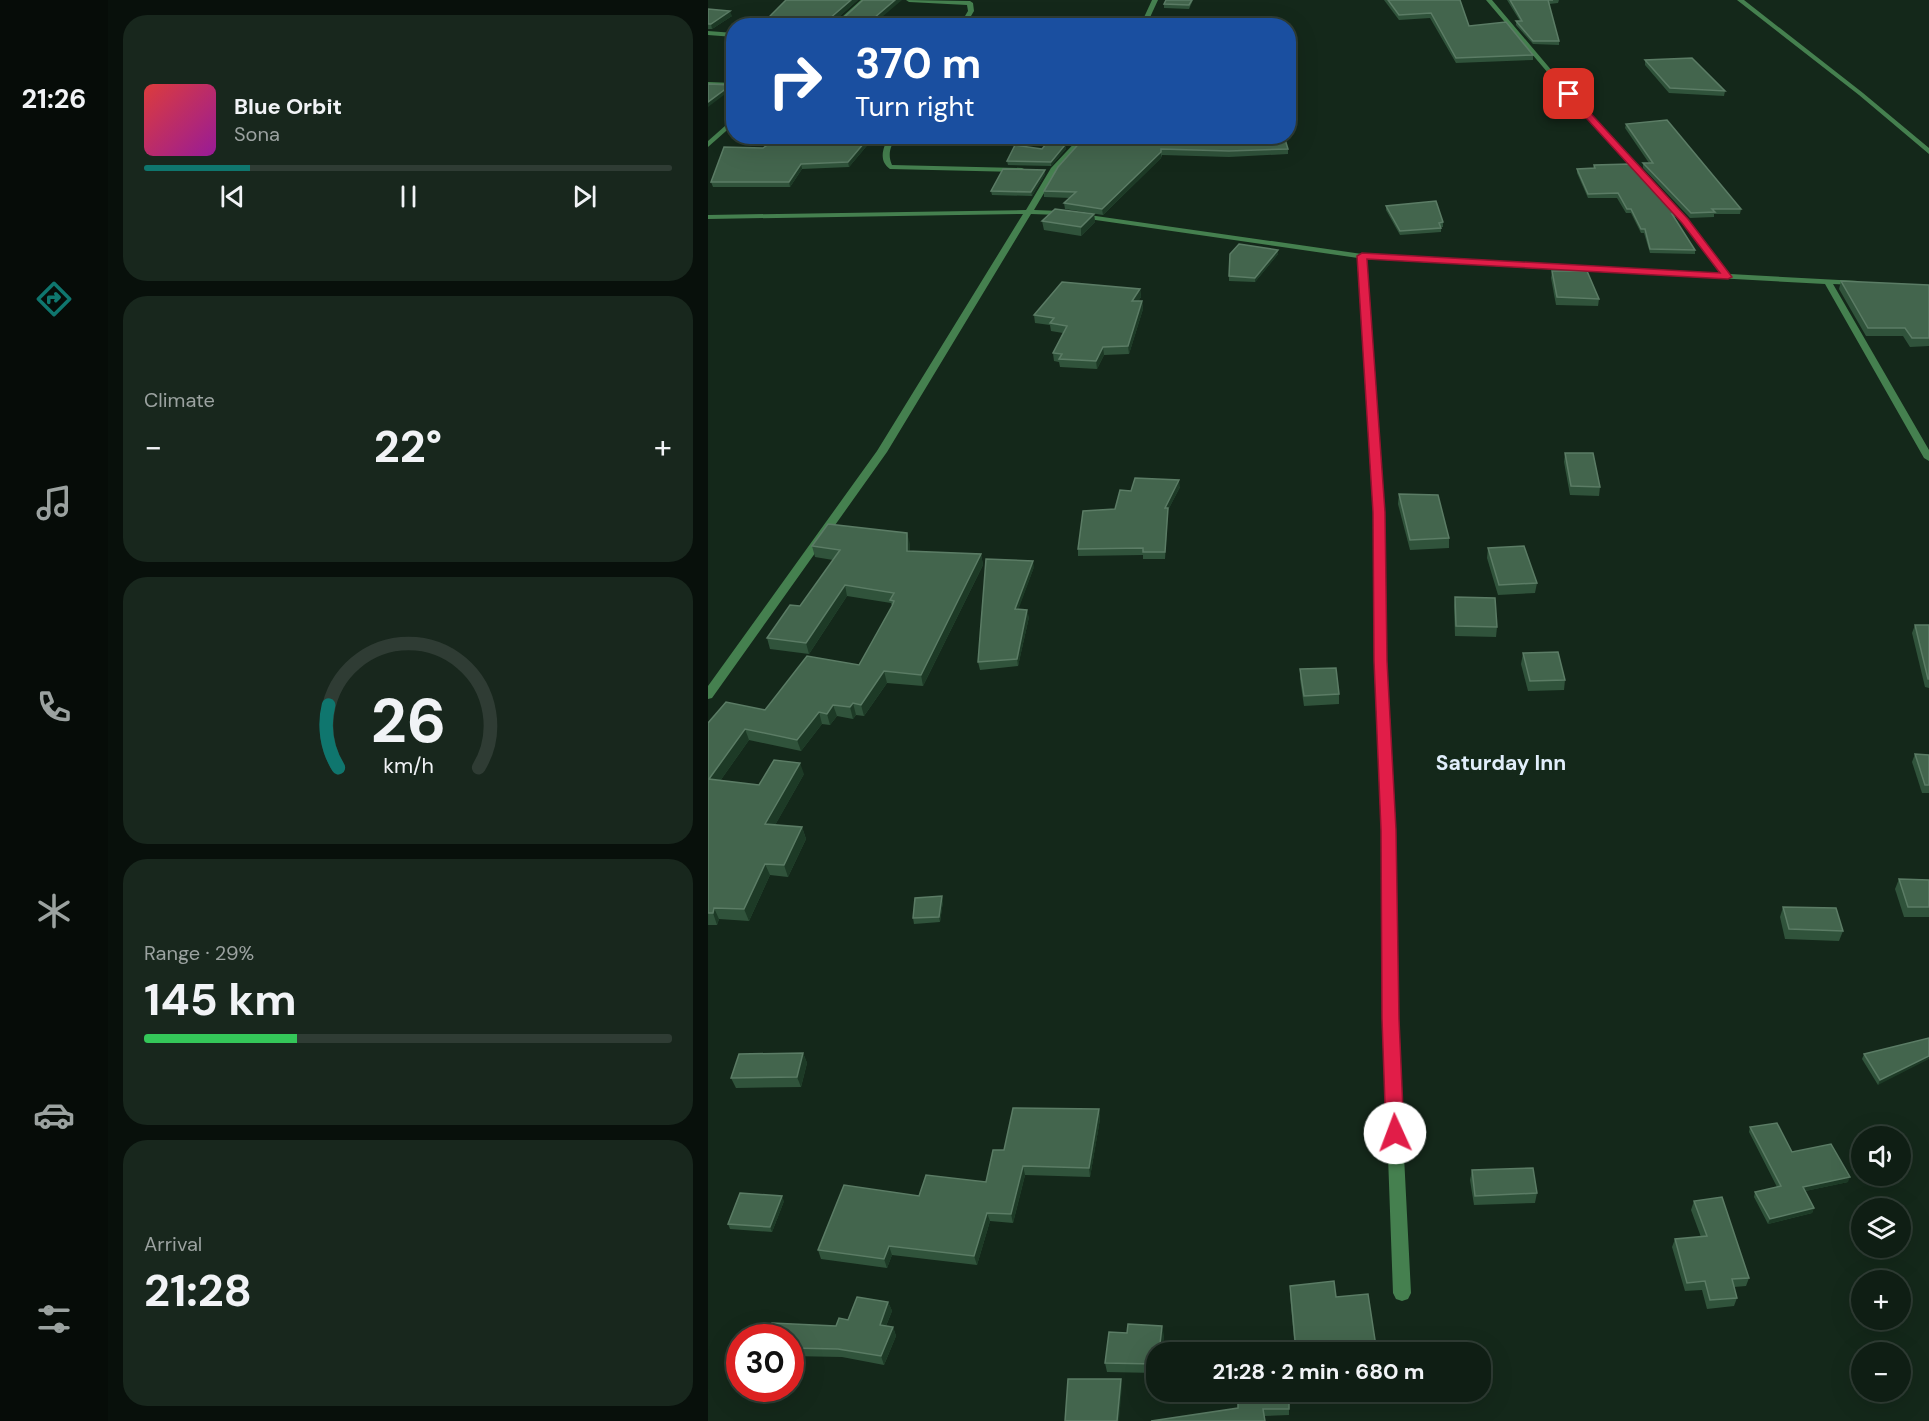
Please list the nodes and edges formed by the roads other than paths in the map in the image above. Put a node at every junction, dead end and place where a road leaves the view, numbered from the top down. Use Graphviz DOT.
graph roads {
  1 [pos="864,0"];
  2 [pos="909,0"];
  3 [pos="1155,0"];
  4 [pos="1489,0"];
  5 [pos="1740,0"];
  6 [pos="844,18"];
  7 [pos="967,18"];
  8 [pos="1147,18"];
  9 [pos="708,33"];
  10 [pos="726,34"];
  11 [pos="708,84"];
  12 [pos="726,85"];
  13 [pos="726,128"];
  14 [pos="889,144"];
  15 [pos="1078,144"];
  16 [pos="708,145"];
  17 [pos="1929,152"];
  18 [pos="1031,170"];
  19 [pos="1042,170"];
  20 [pos="1054,170"];
  21 [pos="1028,212"];
  22 [pos="708,217"];
  23 [pos="1362,256"];
  24 [pos="1728,277"];
  25 [pos="1828,282"];
  26 [pos="1862,284"];
  27 [pos="1929,458"];
  28 [pos="708,695"];
  29 [pos="1402,1293"];
  1 -- 6 [label="street"];
  2 -- 7 [label="street"];
  3 -- 8 [label="street"];
  4 -- 24 [label="street"];
  5 -- 17 [label="street"];
  9 -- 10 [label="street"];
  11 -- 12 [label="street"];
  13 -- 16 [label="street"];
  14 -- 18 [label="street"];
  15 -- 20 [label="street"];
  19 -- 20 [label="street"];
  20 -- 21 [label="street"];
  21 -- 22 [label="street"];
  21 -- 23 [label="street"];
  21 -- 28 [label="street"];
  23 -- 24 [label="street"];
  23 -- 29 [label="street"];
  24 -- 25 [label="street"];
  25 -- 26 [label="street"];
  25 -- 27 [label="street"];
}
